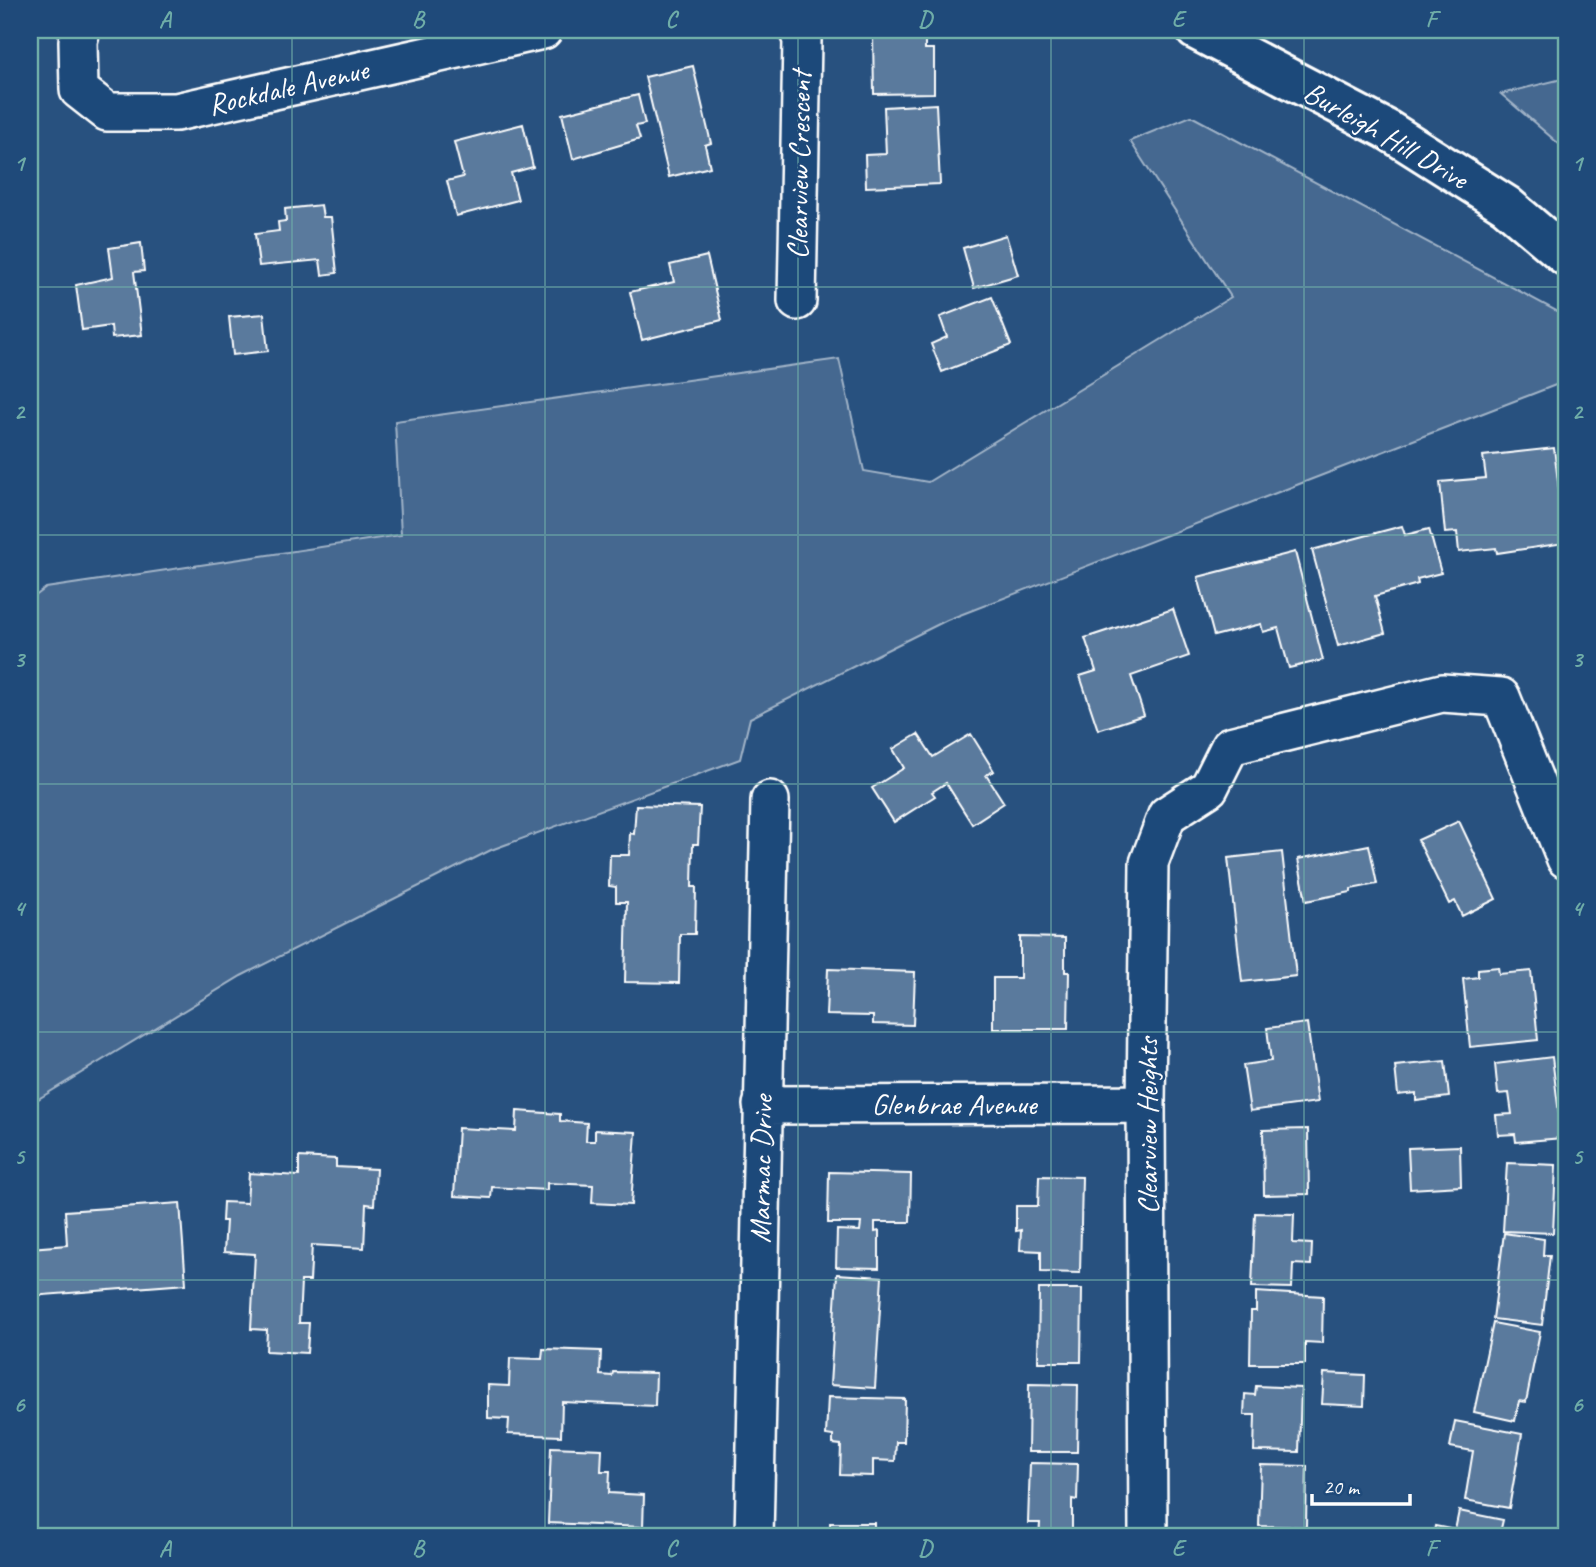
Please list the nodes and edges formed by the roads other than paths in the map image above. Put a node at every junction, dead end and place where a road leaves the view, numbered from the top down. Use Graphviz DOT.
graph roads {
  1 [pos="81,30"];
  2 [pos="543,30"];
  3 [pos="798,30"];
  4 [pos="1196,30"];
  5 [pos="1566,256"];
  6 [pos="797,301"];
  7 [pos="770,800"];
  8 [pos="1566,859"];
  9 [pos="1146,1104"];
  10 [pos="762,1105"];
  11 [pos="754,1537"];
  12 [pos="1148,1537"];
  1 -- 2 [label="street, Rockdale Avenue"];
  3 -- 6 [label="street, Clearview Crescent"];
  4 -- 5 [label="main road, Burleigh Hill Drive"];
  7 -- 10 [label="street, Marmac Drive"];
  8 -- 9 [label="street, Clearview Heights"];
  9 -- 10 [label="street, Glenbrae Avenue"];
  9 -- 12 [label="street, Clearview Heights"];
  10 -- 11 [label="street, Marmac Drive"];
}
